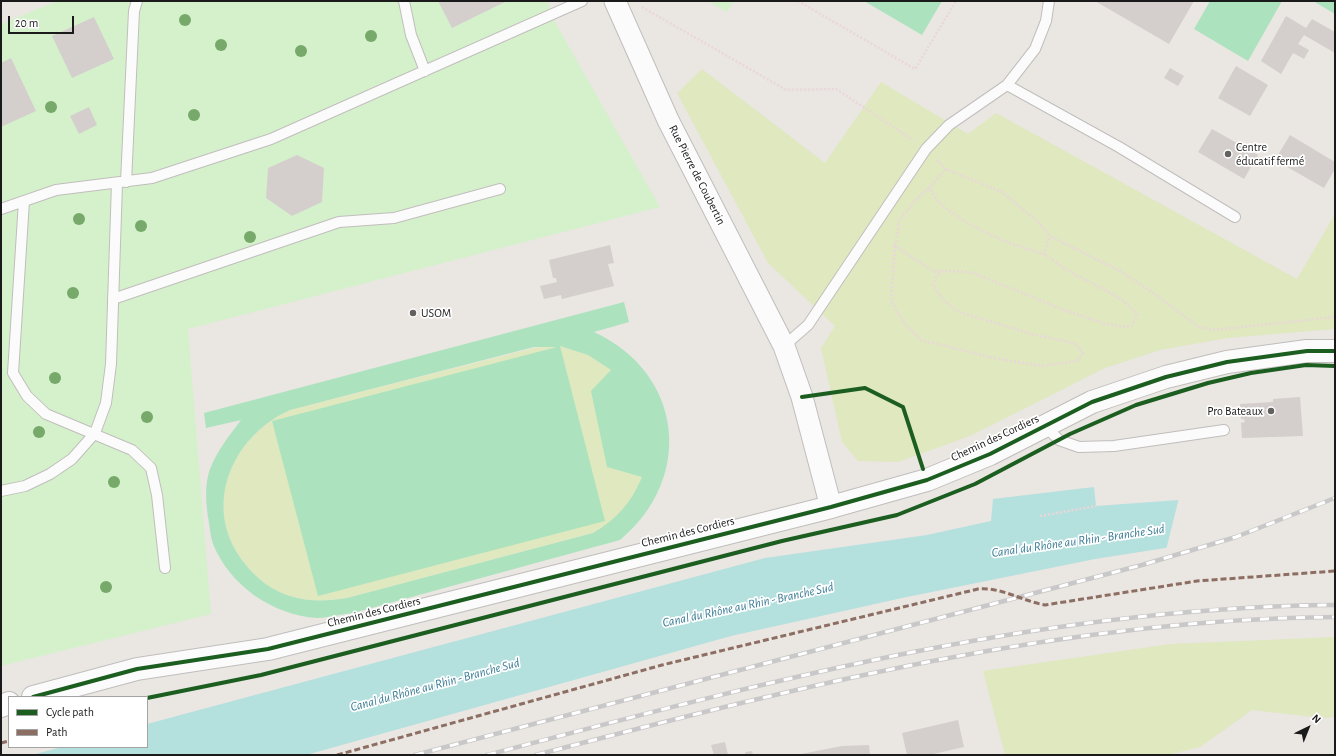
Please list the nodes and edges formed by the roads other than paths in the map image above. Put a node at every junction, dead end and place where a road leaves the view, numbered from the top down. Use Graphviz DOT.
graph roads {
  1 [pos="137,1"];
  2 [pos="404,1"];
  3 [pos="582,1"];
  4 [pos="615,1"];
  5 [pos="1049,1"];
  6 [pos="425,71"];
  7 [pos="1007,85"];
  8 [pos="121,182"];
  9 [pos="500,189"];
  10 [pos="24,201"];
  11 [pos="1,209"];
  12 [pos="1236,217"];
  13 [pos="113,299"];
  14 [pos="784,346"];
  15 [pos="1335,351"];
  16 [pos="1045,426"];
  17 [pos="1224,430"];
  18 [pos="95,433"];
  19 [pos="1,491"];
  20 [pos="831,507"];
  21 [pos="165,568"];
  22 [pos="37,696"];
  1 -- 8 [label="lane"];
  2 -- 6 [label="lane"];
  3 -- 6 [label="lane"];
  4 -- 14 [label="street, Rue Pierre de Coubertin"];
  5 -- 7 [label="lane"];
  6 -- 8 [label="lane"];
  7 -- 12 [label="lane"];
  7 -- 14 [label="lane"];
  8 -- 10 [label="lane"];
  8 -- 13 [label="lane"];
  9 -- 13 [label="lane"];
  10 -- 11 [label="lane"];
  10 -- 18 [label="lane"];
  13 -- 18 [label="lane"];
  14 -- 20 [label="street, Rue Pierre de Coubertin"];
  15 -- 16 [label="street, Chemin des Cordiers"];
  16 -- 17 [label="lane"];
  16 -- 20 [label="street, Chemin des Cordiers"];
  18 -- 19 [label="lane"];
  18 -- 21 [label="lane"];
  20 -- 22 [label="street, Chemin des Cordiers"];
}
